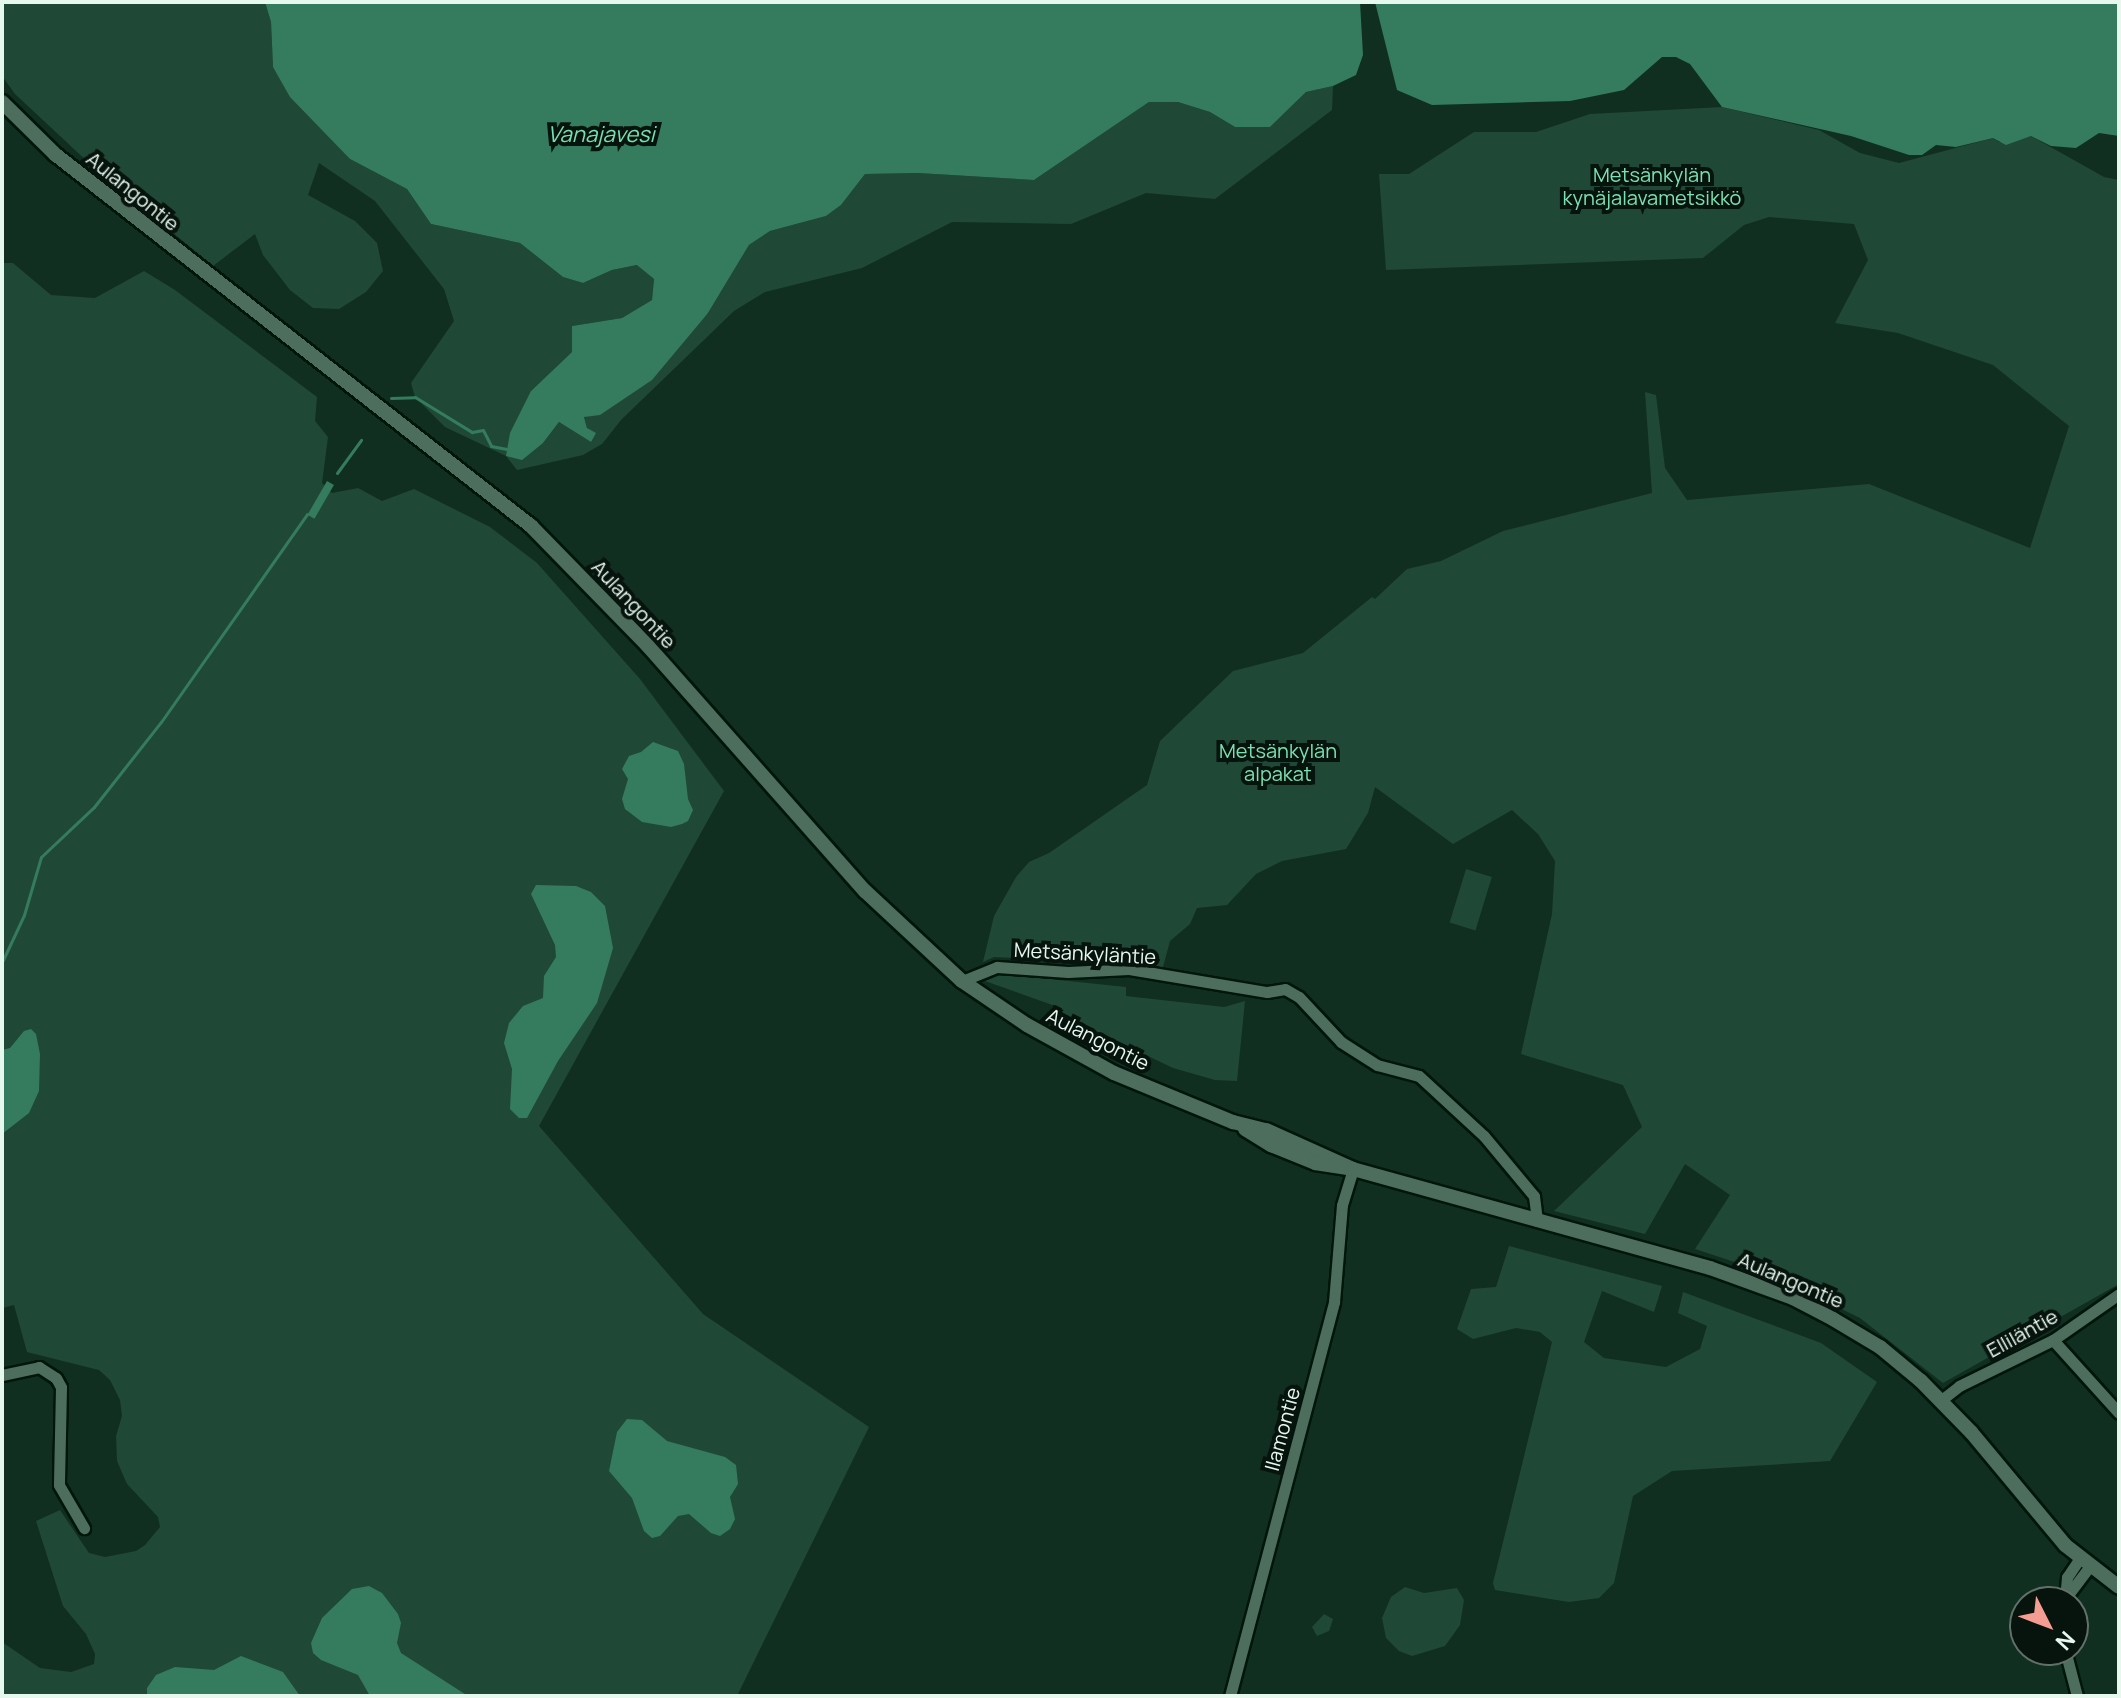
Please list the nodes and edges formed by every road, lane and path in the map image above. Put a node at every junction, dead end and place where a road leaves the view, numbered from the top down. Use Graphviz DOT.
graph roads {
  1 [pos="2,102"];
  2 [pos="962,981"];
  3 [pos="1353,1169"];
  4 [pos="1537,1221"];
  5 [pos="2119,1294"];
  6 [pos="2053,1340"];
  7 [pos="2,1375"];
  8 [pos="1940,1401"];
  9 [pos="2119,1413"];
  10 [pos="84,1528"];
  11 [pos="2085,1562"];
  12 [pos="2072,1586"];
  13 [pos="2119,1587"];
  14 [pos="2069,1666"];
  15 [pos="1230,1696"];
  16 [pos="2077,1696"];
  1 -- 2 [label="street, Aulangontie"];
  2 -- 3 [label="street, Aulangontie"];
  2 -- 4 [label="street, Metsänkyläntie"];
  3 -- 4 [label="street, Aulangontie"];
  3 -- 15 [label="street, Ilamontie"];
  4 -- 8 [label="street, Aulangontie"];
  5 -- 6 [label="street, Elliläntie"];
  6 -- 8 [label="street, Elliläntie"];
  6 -- 9 [label="street"];
  7 -- 10 [label="street"];
  8 -- 11 [label="street, Aulangontie"];
  11 -- 12 [label="street"];
  11 -- 13 [label="street, Aulangontie"];
  14 -- 16 [label="street"];
}
